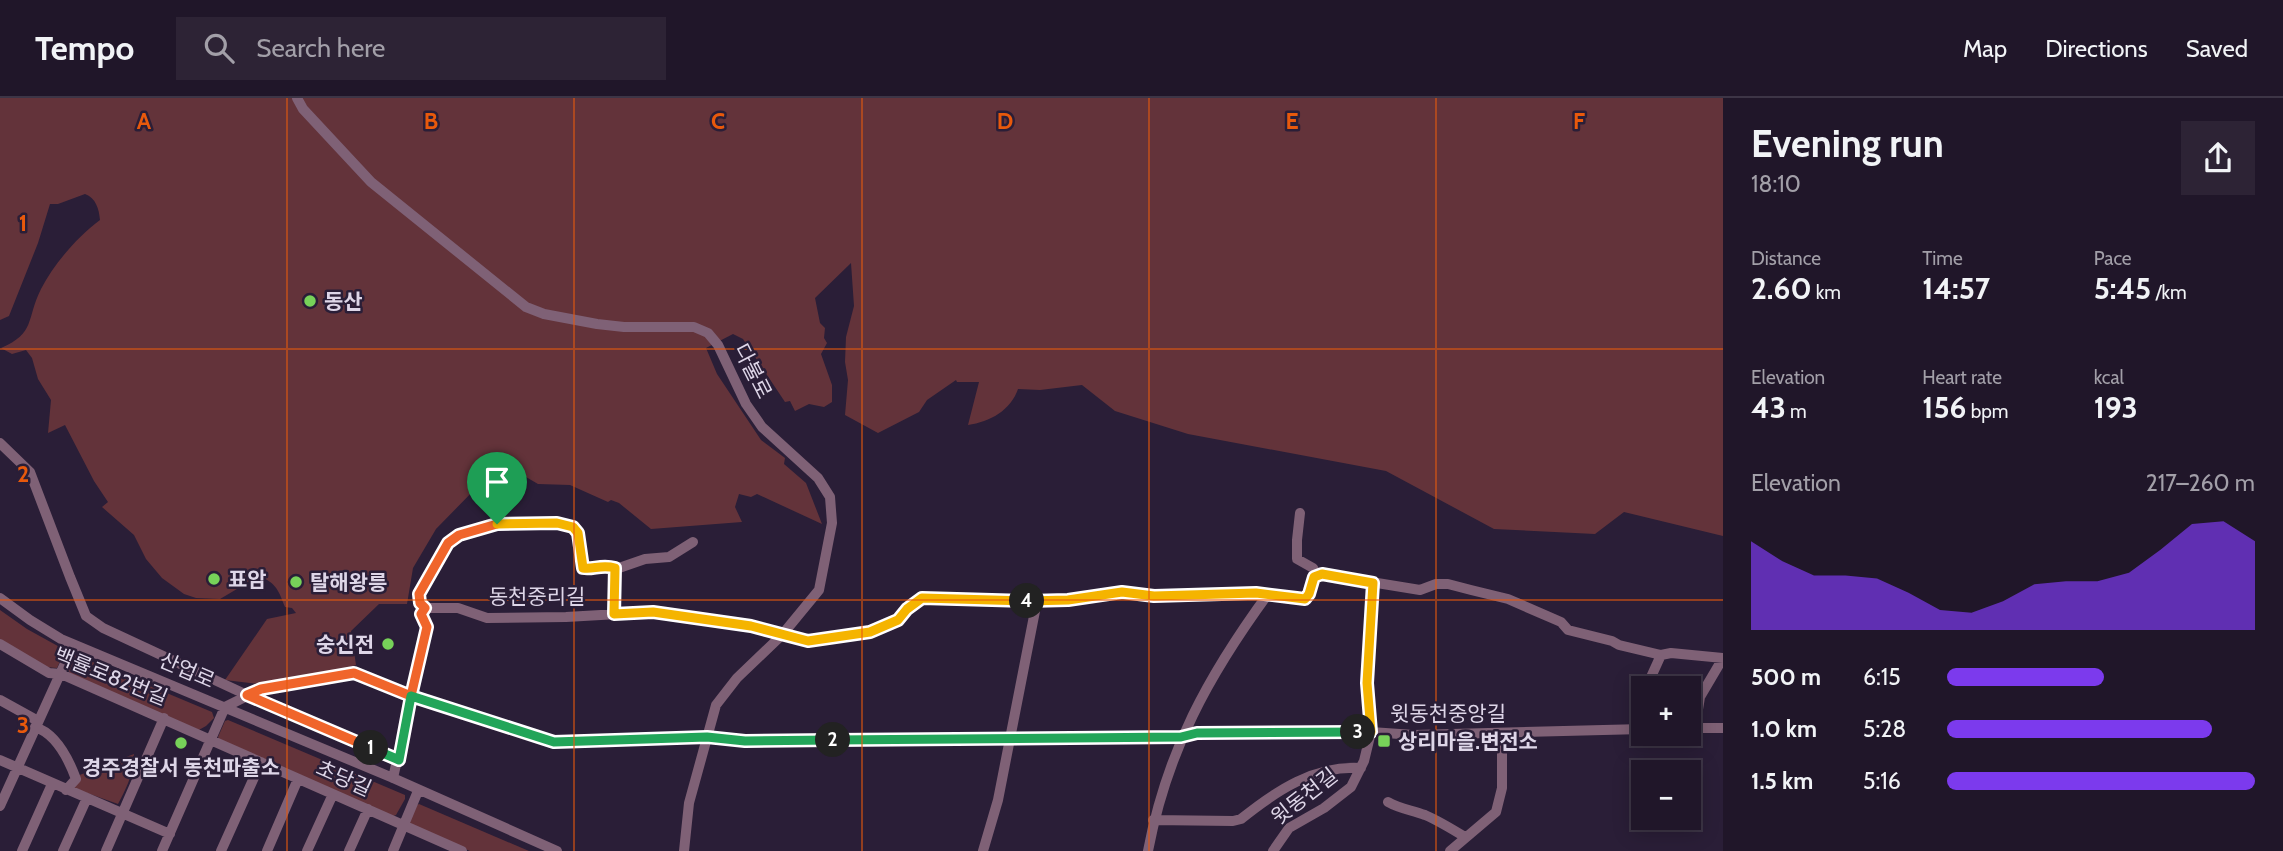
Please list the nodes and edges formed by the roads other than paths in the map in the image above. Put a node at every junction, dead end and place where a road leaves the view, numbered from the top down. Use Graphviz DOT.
graph roads {
  1 [pos="297,98"];
  2 [pos="0,443"];
  3 [pos="1300,513"];
  4 [pos="693,542"];
  5 [pos="615,568"];
  6 [pos="1317,576"];
  7 [pos="1373,583"];
  8 [pos="1268,594"];
  9 [pos="0,598"];
  10 [pos="1035,601"];
  11 [pos="0,607"];
  12 [pos="425,608"];
  13 [pos="614,614"];
  14 [pos="782,635"];
  15 [pos="0,644"];
  16 [pos="71,650"];
  17 [pos="1661,655"];
  18 [pos="61,674"];
  19 [pos="1651,676"];
  20 [pos="247,695"];
  21 [pos="1701,695"];
  22 [pos="411,696"];
  23 [pos="0,700"];
  24 [pos="223,710"];
  25 [pos="164,718"];
  26 [pos="37,724"];
  27 [pos="1701,728"];
  28 [pos="1723,728"];
  29 [pos="1631,729"];
  30 [pos="1371,732"];
  31 [pos="1502,733"];
  32 [pos="707,737"];
  33 [pos="1010,737"];
  34 [pos="1181,737"];
  35 [pos="211,739"];
  36 [pos="399,760"];
  37 [pos="0,761"];
  38 [pos="261,762"];
  39 [pos="18,768"];
  40 [pos="1361,768"];
  41 [pos="393,778"];
  42 [pos="299,779"];
  43 [pos="52,784"];
  44 [pos="66,790"];
  45 [pos="417,793"];
  46 [pos="333,794"];
  47 [pos="87,798"];
  48 [pos="1388,802"];
  49 [pos="0,806"];
  50 [pos="368,810"];
  51 [pos="122,814"];
  52 [pos="1153,820"];
  53 [pos="404,826"];
  54 [pos="170,834"];
  55 [pos="1465,838"];
  56 [pos="438,846"];
  57 [pos="22,851"];
  58 [pos="63,851"];
  59 [pos="106,851"];
  60 [pos="162,851"];
  61 [pos="220,851"];
  62 [pos="267,851"];
  63 [pos="307,851"];
  64 [pos="349,851"];
  65 [pos="393,851"];
  66 [pos="462,851"];
  67 [pos="541,851"];
  68 [pos="557,851"];
  69 [pos="684,851"];
  70 [pos="983,851"];
  71 [pos="1147,851"];
  72 [pos="1273,851"];
  73 [pos="1450,851"];
  1 -- 14 [label="street, 다불로"];
  2 -- 20 [label="street"];
  3 -- 6 [label="street"];
  4 -- 5 [label="street"];
  5 -- 12 [label="street"];
  5 -- 13 [label="street"];
  6 -- 7 [label="street"];
  6 -- 8 [label="street, 동천중리길"];
  7 -- 17 [label="street"];
  7 -- 30 [label="street"];
  8 -- 10 [label="street, 동천중리길"];
  8 -- 34 [label="street"];
  9 -- 24 [label="street, 산업로"];
  10 -- 14 [label="street, 동천중리길"];
  10 -- 33 [label="street"];
  11 -- 16 [label="street, 산업로"];
  12 -- 13 [label="street, 동천중리길"];
  12 -- 22 [label="street"];
  13 -- 14 [label="street, 동천중리길"];
  14 -- 32 [label="street, 다불로"];
  15 -- 18 [label="street, 백률로82번길"];
  16 -- 18 [label="street"];
  16 -- 24 [label="street, 산업로"];
  17 -- 19 [label="street"];
  17 -- 21 [label="street"];
  18 -- 25 [label="street, 백률로82번길"];
  18 -- 26 [label="street"];
  20 -- 22 [label="street, 윗동천중앙길"];
  20 -- 24 [label="street, 윗동천중앙길"];
  20 -- 36 [label="street"];
  22 -- 32 [label="street, 윗동천중앙길"];
  22 -- 36 [label="street"];
  23 -- 26 [label="street"];
  24 -- 35 [label="street"];
  24 -- 41 [label="street, 산업로"];
  24 -- 45 [label="street, 산업로"];
  25 -- 35 [label="street, 백률로82번길"];
  25 -- 51 [label="street"];
  26 -- 39 [label="street"];
  26 -- 44 [label="street"];
  27 -- 28 [label="street"];
  29 -- 31 [label="street, 윗동천중앙길"];
  30 -- 31 [label="street, 윗동천중앙길"];
  30 -- 34 [label="street, 윗동천중앙길"];
  30 -- 40 [label="street, 윗동천길"];
  31 -- 55 [label="street"];
  32 -- 33 [label="street, 윗동천중앙길"];
  32 -- 69 [label="street, 다불로"];
  33 -- 34 [label="street, 윗동천중앙길"];
  33 -- 70 [label="street"];
  34 -- 52 [label="street"];
  35 -- 38 [label="street, 초당길"];
  35 -- 54 [label="street"];
  36 -- 41 [label="street"];
  37 -- 39 [label="street"];
  38 -- 42 [label="street, 초당길"];
  38 -- 61 [label="street"];
  39 -- 43 [label="street"];
  39 -- 49 [label="street"];
  40 -- 52 [label="street"];
  40 -- 72 [label="street, 윗동천길"];
  41 -- 45 [label="street, 산업로"];
  42 -- 46 [label="street, 초당길"];
  42 -- 62 [label="street"];
  43 -- 44 [label="street"];
  43 -- 57 [label="street"];
  44 -- 47 [label="street"];
  45 -- 53 [label="street"];
  45 -- 67 [label="street, 산업로"];
  45 -- 68 [label="street, 산업로"];
  46 -- 50 [label="street, 초당길"];
  46 -- 63 [label="street"];
  47 -- 51 [label="street"];
  47 -- 58 [label="street"];
  48 -- 55 [label="street"];
  50 -- 53 [label="street, 초당길"];
  50 -- 64 [label="street"];
  51 -- 54 [label="street"];
  51 -- 59 [label="street"];
  52 -- 71 [label="street"];
  53 -- 56 [label="street, 초당길"];
  53 -- 65 [label="street"];
  54 -- 60 [label="street"];
  55 -- 73 [label="street"];
  56 -- 66 [label="street, 초당길"];
}
